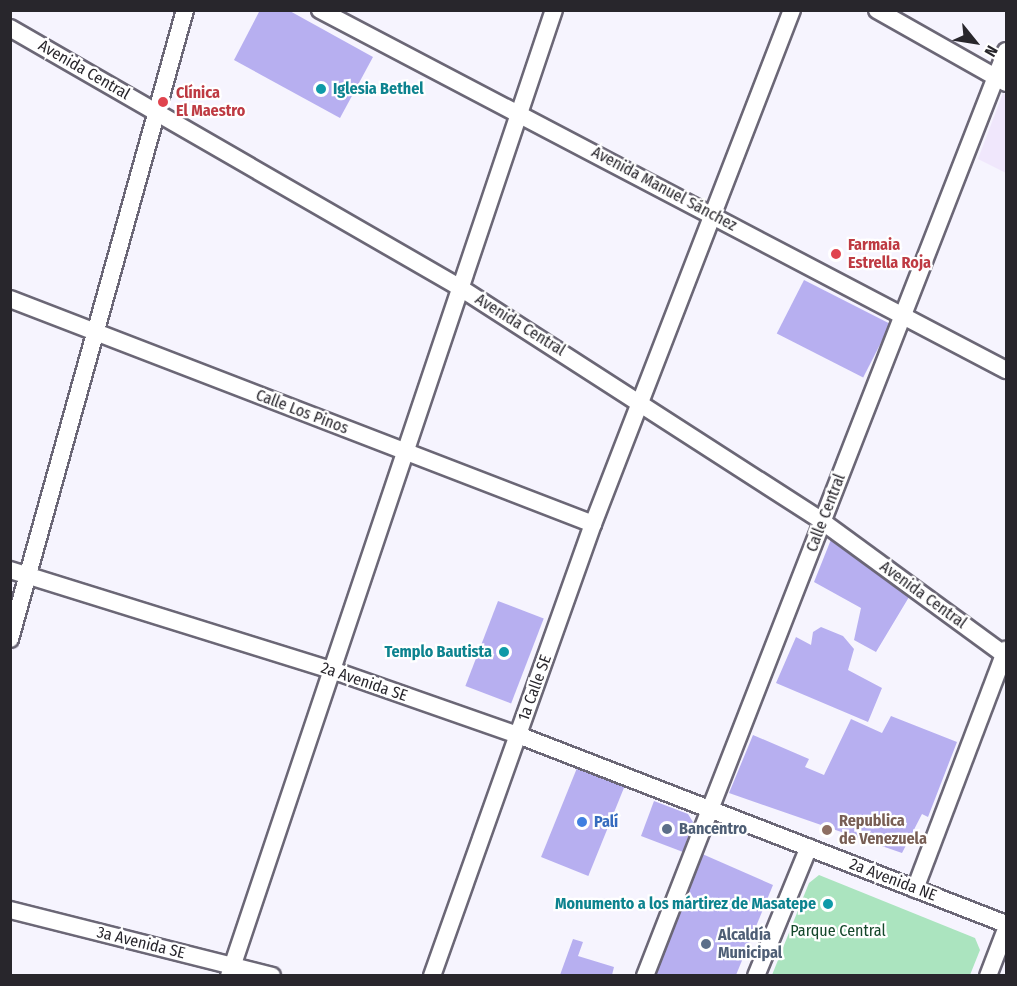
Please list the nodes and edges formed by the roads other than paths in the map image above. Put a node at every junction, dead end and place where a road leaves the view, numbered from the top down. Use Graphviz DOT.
graph roads {
  1 [pos="185,10"];
  2 [pos="320,10"];
  3 [pos="554,10"];
  4 [pos="792,10"];
  5 [pos="877,10"];
  6 [pos="10,28"];
  7 [pos="1006,51"];
  8 [pos="1001,81"];
  9 [pos="156,111"];
  10 [pos="518,112"];
  11 [pos="714,214"];
  12 [pos="459,286"];
  13 [pos="10,299"];
  14 [pos="902,316"];
  15 [pos="95,332"];
  16 [pos="1006,370"];
  17 [pos="642,402"];
  18 [pos="405,451"];
  19 [pos="823,522"];
  20 [pos="593,524"];
  21 [pos="10,570"];
  22 [pos="28,575"];
  23 [pos="10,639"];
  24 [pos="1006,654"];
  25 [pos="332,670"];
  26 [pos="518,735"];
  27 [pos="712,809"];
  28 [pos="808,847"];
  29 [pos="915,890"];
  30 [pos="10,910"];
  31 [pos="1006,924"];
  32 [pos="1006,929"];
  33 [pos="230,970"];
  34 [pos="272,975"];
  35 [pos="432,975"];
  36 [pos="645,975"];
  37 [pos="756,975"];
  38 [pos="988,975"];
  1 -- 9 [label="street"];
  2 -- 10 [label="street, Avenida Manuel Sánchez"];
  3 -- 10 [label="street"];
  4 -- 11 [label="street, 1a Calle SE"];
  5 -- 8 [label="street"];
  6 -- 9 [label="street, Avenida Central"];
  7 -- 8 [label="street, Calle Central"];
  8 -- 14 [label="street, Calle Central"];
  9 -- 12 [label="street, Avenida Central"];
  9 -- 15 [label="street"];
  10 -- 11 [label="street, Avenida Manuel Sánchez"];
  10 -- 12 [label="street"];
  11 -- 14 [label="street, Avenida Manuel Sánchez"];
  11 -- 17 [label="street, 1a Calle SE"];
  12 -- 17 [label="street, Avenida Central"];
  12 -- 18 [label="street"];
  13 -- 15 [label="street, Calle Los Pinos"];
  14 -- 16 [label="street, Avenida Manuel Sánchez"];
  14 -- 19 [label="street, Calle Central"];
  15 -- 18 [label="street, Calle Los Pinos"];
  15 -- 22 [label="street"];
  17 -- 19 [label="street, Avenida Central"];
  17 -- 20 [label="street, 1a Calle SE"];
  18 -- 20 [label="street, Calle Los Pinos"];
  18 -- 25 [label="street"];
  19 -- 24 [label="street, Avenida Central"];
  19 -- 27 [label="street, Calle Central"];
  20 -- 26 [label="street, 1a Calle SE"];
  21 -- 22 [label="street, 2a Avenida SE"];
  22 -- 23 [label="street"];
  22 -- 25 [label="street, 2a Avenida SE"];
  24 -- 29 [label="street"];
  25 -- 26 [label="street, 2a Avenida SE"];
  25 -- 33 [label="street"];
  26 -- 27 [label="street, 2a Avenida SE"];
  26 -- 35 [label="street, 1a Calle SE"];
  27 -- 28 [label="street, 2a Avenida NE"];
  27 -- 36 [label="street, Calle Central"];
  28 -- 29 [label="street, 2a Avenida NE"];
  28 -- 37 [label="street"];
  29 -- 31 [label="street, 2a Avenida NE"];
  30 -- 33 [label="street, 3a Avenida SE"];
  32 -- 38 [label="street"];
  33 -- 34 [label="street, 3a Avenida SE"];
}
